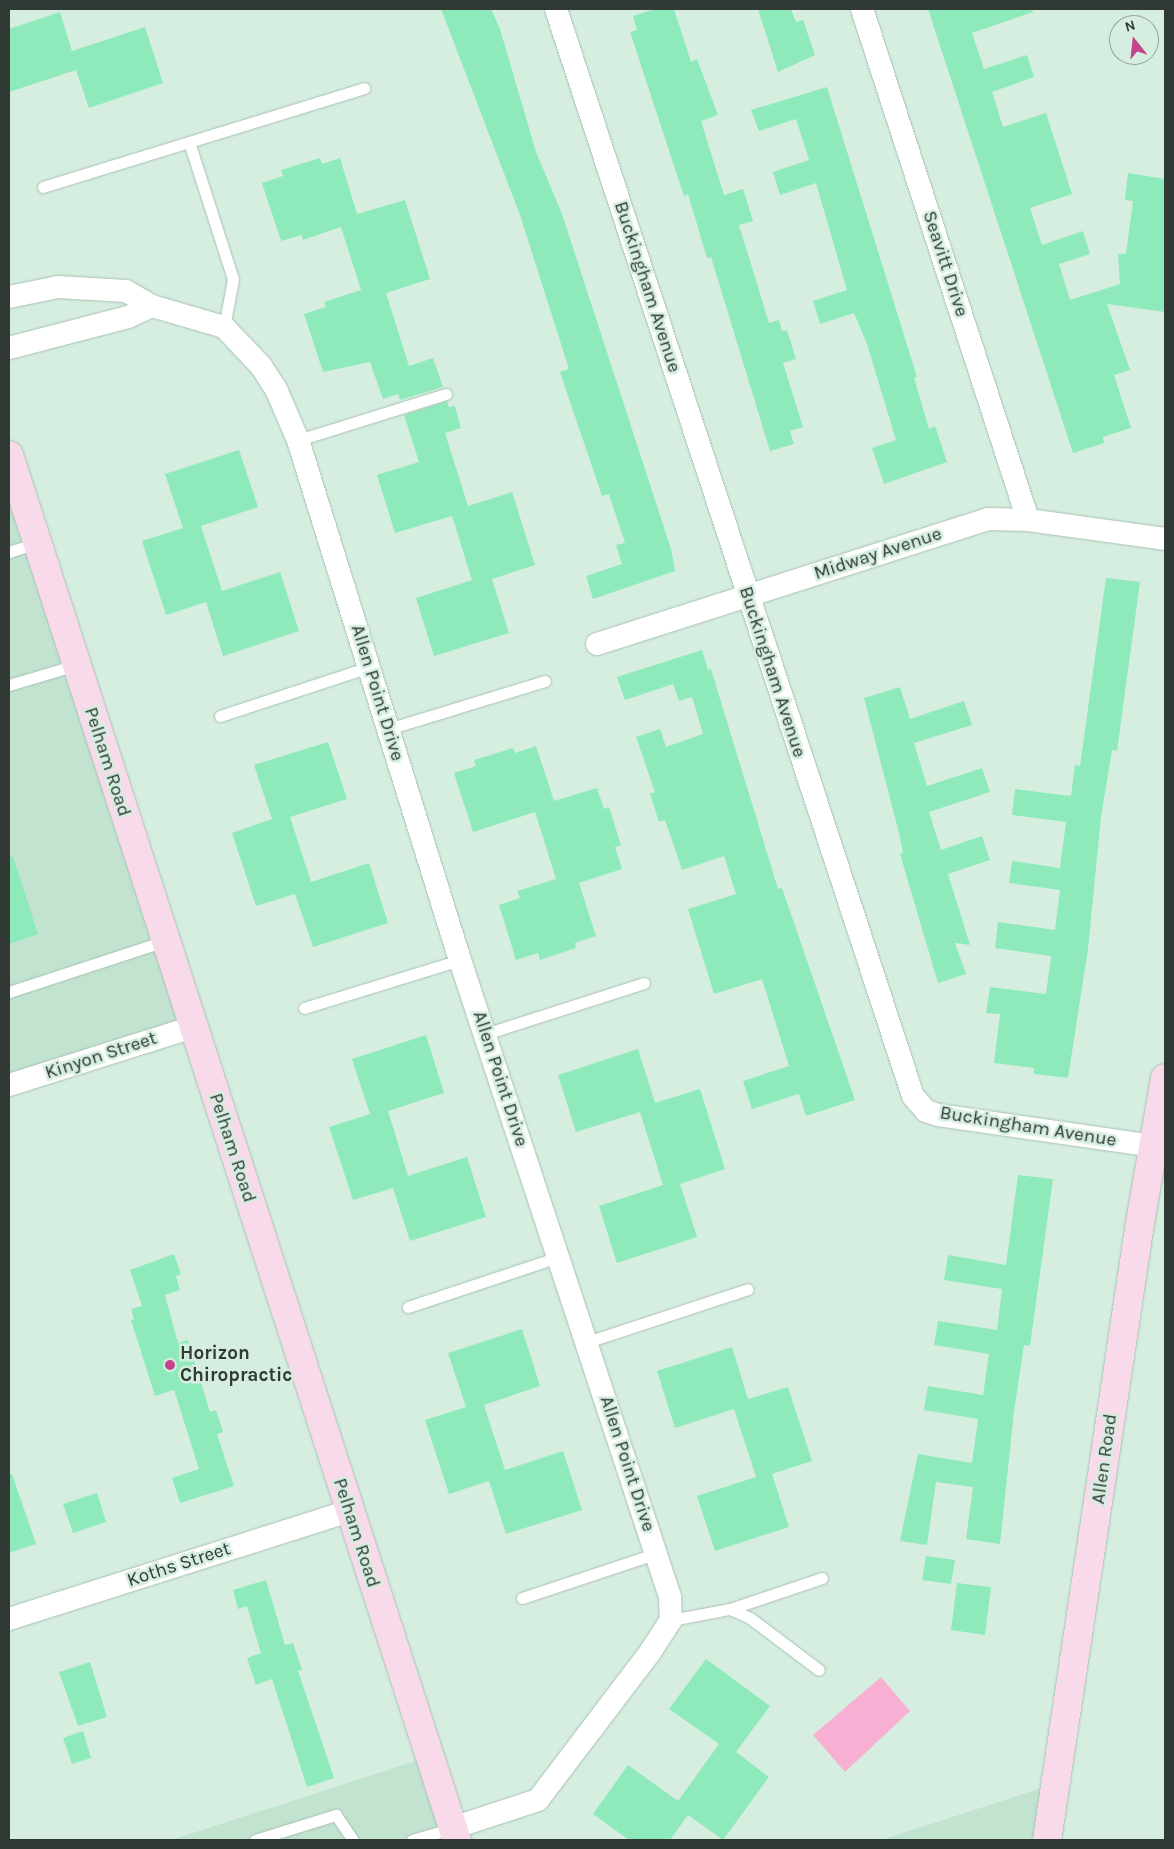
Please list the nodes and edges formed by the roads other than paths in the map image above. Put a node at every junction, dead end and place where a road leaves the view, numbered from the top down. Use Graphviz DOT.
graph roads {
  1 [pos="556,9"];
  2 [pos="862,9"];
  3 [pos="364,88"];
  4 [pos="189,142"];
  5 [pos="43,187"];
  6 [pos="9,297"];
  7 [pos="152,306"];
  8 [pos="224,327"];
  9 [pos="9,348"];
  10 [pos="446,394"];
  11 [pos="298,440"];
  12 [pos="9,455"];
  13 [pos="1028,520"];
  14 [pos="1165,539"];
  15 [pos="37,544"];
  16 [pos="9,552"];
  17 [pos="747,596"];
  18 [pos="597,644"];
  19 [pos="76,665"];
  20 [pos="369,667"];
  21 [pos="545,681"];
  22 [pos="9,685"];
  23 [pos="220,716"];
  24 [pos="388,729"];
  25 [pos="165,941"];
  26 [pos="460,960"];
  27 [pos="644,984"];
  28 [pos="9,992"];
  29 [pos="304,1008"];
  30 [pos="193,1027"];
  31 [pos="485,1034"];
  32 [pos="9,1085"];
  33 [pos="1165,1085"];
  34 [pos="1153,1146"];
  35 [pos="558,1256"];
  36 [pos="748,1289"];
  37 [pos="408,1307"];
  38 [pos="586,1342"];
  39 [pos="349,1511"];
  40 [pos="656,1553"];
  41 [pos="822,1578"];
  42 [pos="522,1598"];
  43 [pos="730,1609"];
  44 [pos="9,1619"];
  45 [pos="671,1620"];
  46 [pos="819,1670"];
  47 [pos="455,1834"];
  48 [pos="255,1840"];
  49 [pos="353,1840"];
  50 [pos="412,1840"];
  51 [pos="1047,1840"];
  1 -- 17 [label="street, Buckingham Avenue"];
  2 -- 13 [label="street, Seavitt Drive"];
  3 -- 4 [label="lane"];
  4 -- 5 [label="lane"];
  4 -- 8 [label="lane"];
  6 -- 7 [label="street"];
  7 -- 8 [label="street"];
  7 -- 9 [label="street"];
  8 -- 11 [label="street, Allen Point Drive"];
  10 -- 11 [label="lane"];
  11 -- 20 [label="street, Allen Point Drive"];
  12 -- 15 [label="main road, Pelham Road"];
  13 -- 14 [label="street, Midway Avenue"];
  13 -- 17 [label="street, Midway Avenue"];
  15 -- 16 [label="lane"];
  15 -- 19 [label="main road, Pelham Road"];
  17 -- 18 [label="street, Midway Avenue"];
  17 -- 34 [label="street, Buckingham Avenue"];
  19 -- 22 [label="lane"];
  19 -- 25 [label="main road, Pelham Road"];
  20 -- 23 [label="lane"];
  20 -- 24 [label="street, Allen Point Drive"];
  21 -- 24 [label="lane"];
  24 -- 26 [label="street, Allen Point Drive"];
  25 -- 28 [label="lane"];
  25 -- 30 [label="main road, Pelham Road"];
  26 -- 29 [label="lane"];
  26 -- 31 [label="street, Allen Point Drive"];
  27 -- 31 [label="lane"];
  30 -- 32 [label="street, Kinyon Street"];
  30 -- 39 [label="main road, Pelham Road"];
  31 -- 35 [label="street, Allen Point Drive"];
  33 -- 34 [label="main road, Allen Road"];
  34 -- 51 [label="main road, Allen Road"];
  35 -- 37 [label="lane"];
  35 -- 38 [label="street, Allen Point Drive"];
  36 -- 38 [label="lane"];
  38 -- 40 [label="street, Allen Point Drive"];
  39 -- 44 [label="street, Koths Street"];
  39 -- 47 [label="main road, Pelham Road"];
  40 -- 42 [label="lane"];
  40 -- 45 [label="street, Allen Point Drive"];
  41 -- 43 [label="lane"];
  43 -- 45 [label="lane"];
  43 -- 46 [label="lane"];
  45 -- 47 [label="street"];
  47 -- 50 [label="lane"];
  48 -- 49 [label="lane"];
}
